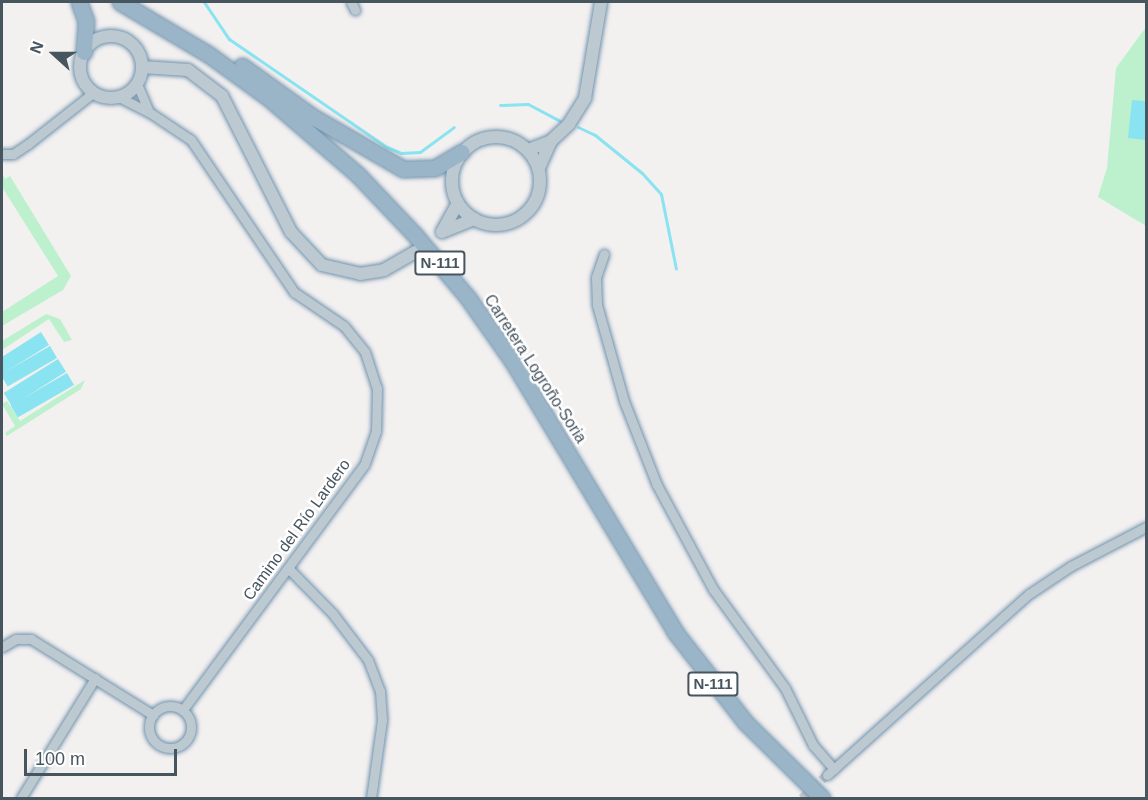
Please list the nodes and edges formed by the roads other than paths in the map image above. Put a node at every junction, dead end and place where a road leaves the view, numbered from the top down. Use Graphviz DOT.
graph roads {
  1 [pos="79,2"];
  2 [pos="601,2"];
  3 [pos="124,4"];
  4 [pos="84,52"];
  5 [pos="142,67"];
  6 [pos="137,84"];
  7 [pos="94,92"];
  8 [pos="119,97"];
  9 [pos="149,112"];
  10 [pos="551,141"];
  11 [pos="528,150"];
  12 [pos="462,152"];
  13 [pos="2,154"];
  14 [pos="539,168"];
  15 [pos="458,203"];
  16 [pos="474,219"];
  17 [pos="416,252"];
  18 [pos="604,254"];
  19 [pos="1146,527"];
  20 [pos="288,568"];
  21 [pos="2,647"];
  22 [pos="96,678"];
  23 [pos="183,710"];
  24 [pos="153,715"];
  25 [pos="21,798"];
  26 [pos="371,798"];
  27 [pos="822,798"];
  1 -- 4 [label="highway"];
  2 -- 10 [label="street"];
  3 -- 12 [label="highway"];
  3 -- 27 [label="highway, Carretera Logroño-Soria / N-111"];
  4 -- 5 [label="street"];
  4 -- 7 [label="street"];
  5 -- 6 [label="street"];
  5 -- 17 [label="street"];
  6 -- 8 [label="street"];
  6 -- 9 [label="street"];
  7 -- 8 [label="street"];
  7 -- 13 [label="street"];
  8 -- 9 [label="street, Camino del Río Lardero"];
  9 -- 20 [label="street, Camino del Río Lardero"];
  10 -- 11 [label="street"];
  10 -- 14 [label="street"];
  11 -- 12 [label="street"];
  11 -- 14 [label="street"];
  12 -- 15 [label="street"];
  14 -- 16 [label="street"];
  15 -- 16 [label="street"];
  15 -- 16 [label="street"];
  18 -- 19 [label="street"];
  20 -- 23 [label="street, Camino del Río Lardero"];
  20 -- 26 [label="street"];
  21 -- 22 [label="street"];
  22 -- 24 [label="street"];
  22 -- 25 [label="street"];
  23 -- 24 [label="street"];
  23 -- 24 [label="street"];
}
